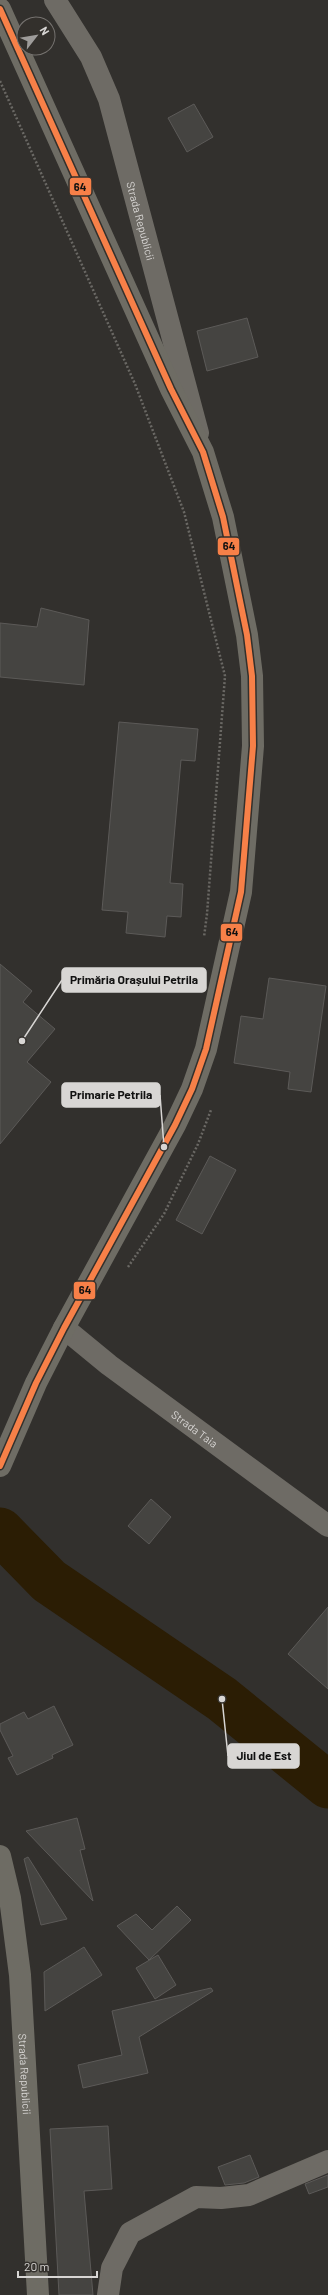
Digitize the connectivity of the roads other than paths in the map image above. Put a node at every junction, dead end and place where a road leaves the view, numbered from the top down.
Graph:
1 (54, 0) edge
2 (0, 9) edge
3 (203, 452) junction
4 (64, 1328) junction
5 (0, 1466) edge
6 (328, 1526) edge
7 (0, 1856) edge
8 (328, 2161) edge
9 (38, 2295) edge
10 (108, 2295) edge

1 - 3 street, Strada Republicii
2 - 3 main road, Strada Republicii
3 - 4 main road, Strada Republicii
4 - 5 main road, Strada Republicii
4 - 6 street, Strada Taia
7 - 9 main road, Strada Republicii
8 - 10 street

